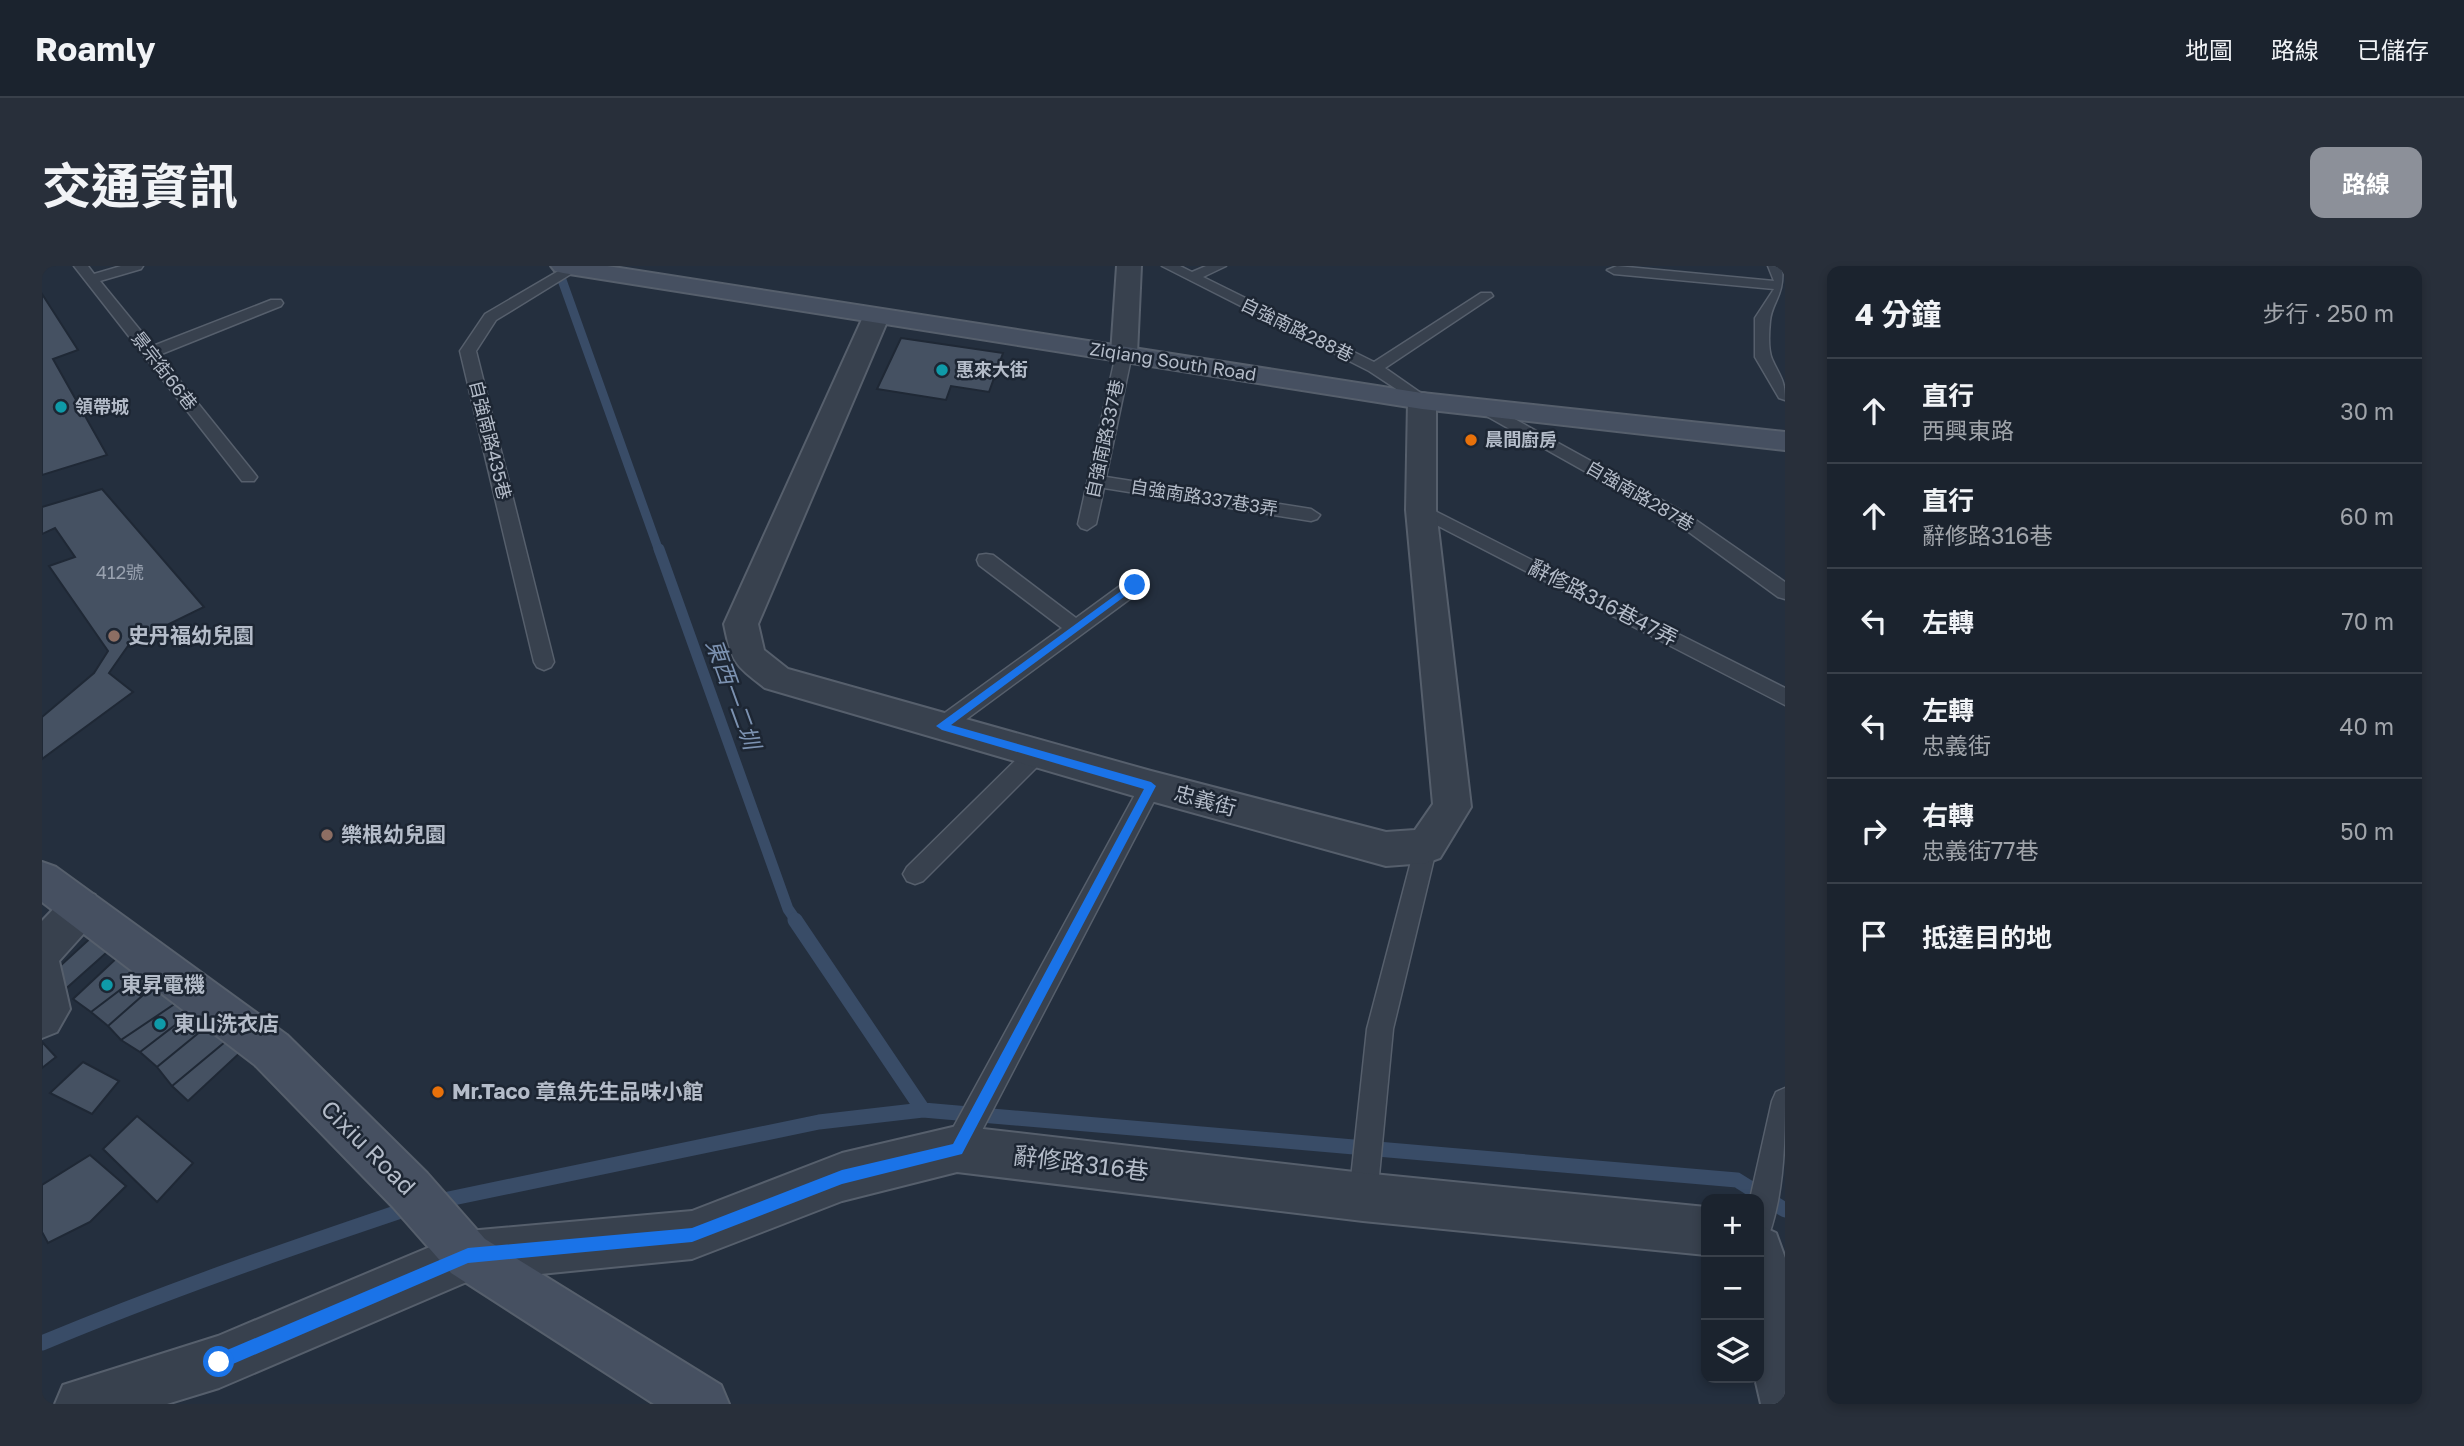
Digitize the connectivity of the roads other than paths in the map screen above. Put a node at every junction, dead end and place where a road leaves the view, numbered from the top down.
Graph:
1 (80, 266) edge
2 (136, 266) edge
3 (1129, 266) edge
4 (1169, 266) edge
5 (1219, 266) edge
6 (1775, 266) edge
7 (568, 267) edge
8 (1614, 270) dead end
9 (1191, 277) junction
10 (91, 279) junction
11 (1784, 286) edge
12 (1486, 296) dead end
13 (276, 303) dead end
14 (876, 317) junction
15 (150, 353) junction
16 (1124, 354) junction
17 (1375, 368) junction
18 (1785, 395) edge
19 (1422, 401) junction
20 (1489, 410) junction
21 (1785, 441) edge
22 (248, 477) dead end
23 (1096, 481) junction
24 (1421, 510) junction
25 (1311, 514) dead end
26 (1087, 524) dead end
27 (986, 560) dead end
28 (1135, 585) dead end
29 (1785, 592) edge
30 (1075, 628) junction
31 (544, 662) dead end
32 (1785, 697) edge
33 (942, 726) junction
34 (1037, 753) junction
35 (1151, 786) junction
36 (1426, 846) junction
37 (915, 874) dead end
38 (42, 879) edge
39 (82, 908) junction
40 (42, 950) edge
41 (42, 969) edge
42 (42, 1017) edge
43 (1785, 1101) edge
44 (957, 1149) junction
45 (1363, 1197) junction
46 (1764, 1201) edge
47 (438, 1222) junction
48 (1701, 1231) edge
49 (1760, 1257) edge
50 (1785, 1398) edge
51 (82, 1404) edge
52 (702, 1404) edge

1 - 10 lane, 景宗街66巷
2 - 10 lane
3 - 16 street
4 - 9 lane, 自強南路288巷
5 - 9 lane
6 - 11 lane
7 - 14 street, Ziqiang South Road
7 - 31 lane, 自強南路435巷
8 - 11 lane
9 - 17 lane, 自強南路288巷
10 - 15 lane, 景宗街66巷
11 - 18 lane
12 - 17 lane
13 - 15 lane
14 - 16 street, Ziqiang South Road
14 - 33 street, 忠義街
15 - 22 lane, 景宗街66巷
16 - 19 street, Ziqiang South Road
16 - 23 lane, 自強南路337巷
17 - 19 lane, 自強南路288巷
19 - 20 street, Ziqiang South Road
19 - 24 street
20 - 21 street, Ziqiang South Road
20 - 29 lane, 自強南路287巷
23 - 25 lane, 自強南路337巷3弄
23 - 26 lane, 自強南路337巷
24 - 32 lane, 辭修路316巷47弄
24 - 36 street
27 - 30 lane
28 - 30 lane
30 - 33 lane
33 - 34 street, 忠義街
34 - 35 street, 忠義街
34 - 37 lane
35 - 36 street, 忠義街
35 - 44 lane
36 - 45 lane
38 - 39 street, Cixiu Road
39 - 40 street
39 - 47 street, Cixiu Road
41 - 42 street
43 - 46 lane
44 - 45 street, 辭修路316巷
44 - 47 street, 辭修路316巷
45 - 48 street, 辭修路316巷
47 - 51 street, 辭修路316巷
47 - 52 street, Cixiu Road
49 - 50 street

